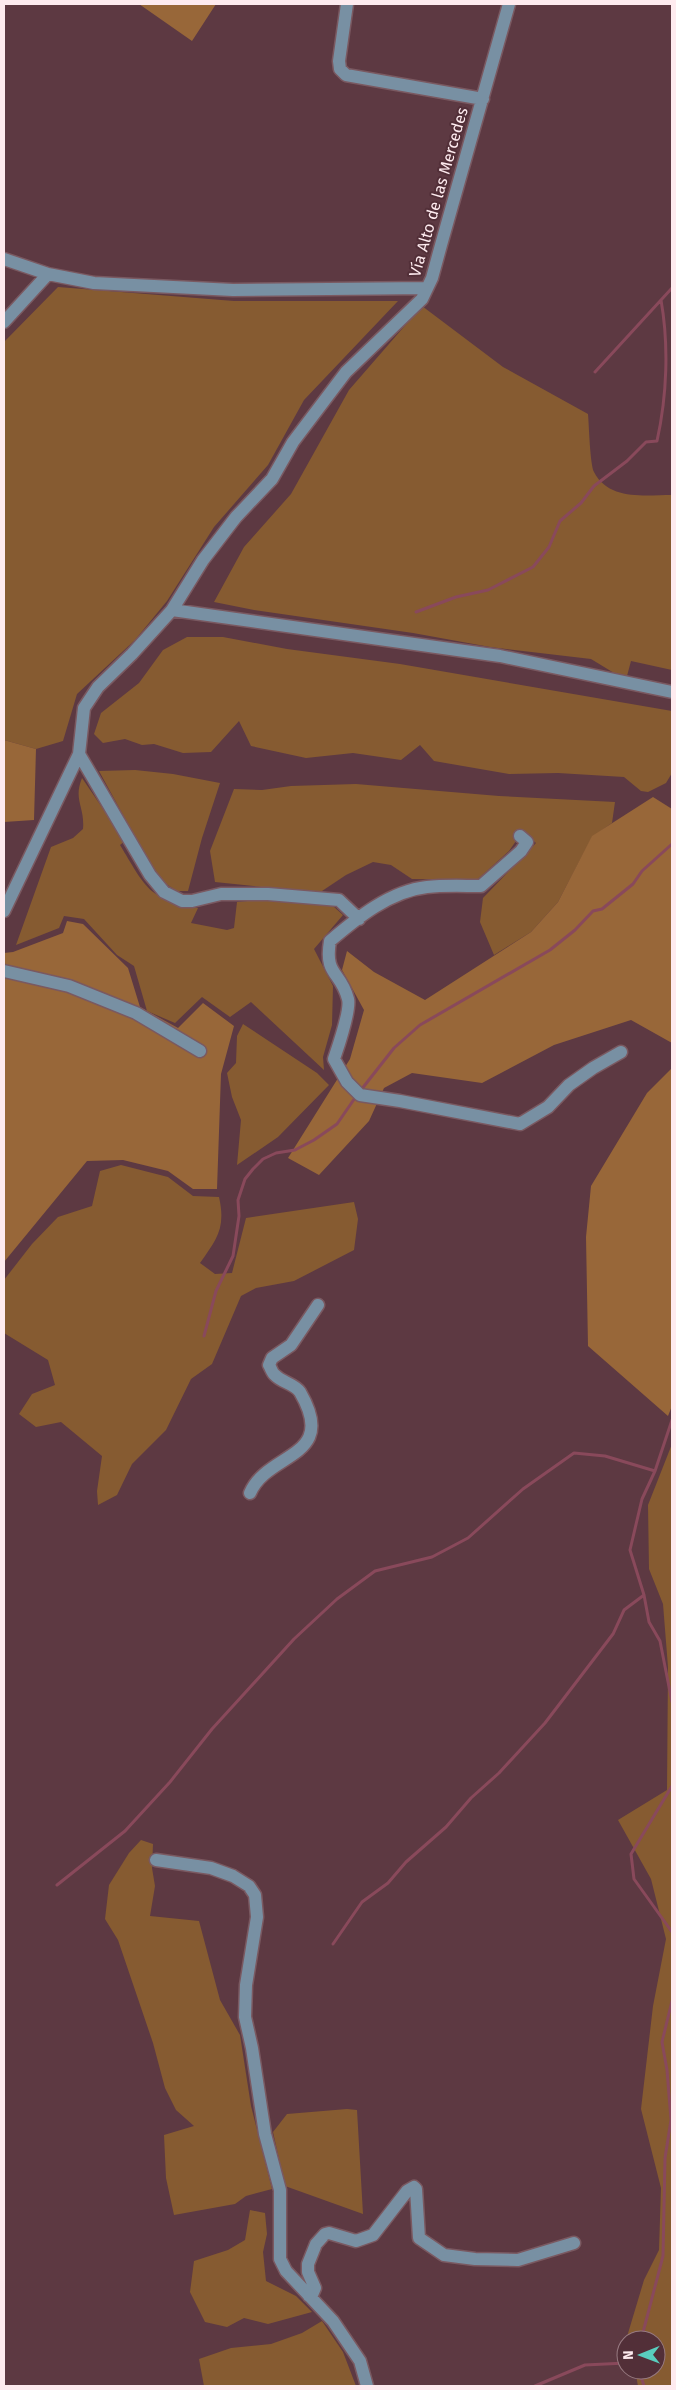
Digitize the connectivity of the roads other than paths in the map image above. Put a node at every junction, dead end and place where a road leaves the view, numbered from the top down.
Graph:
1 (347, 4) edge
2 (509, 4) edge
3 (483, 99) junction
4 (4, 259) edge
5 (48, 274) junction
6 (427, 288) junction
7 (4, 322) edge
8 (172, 610) junction
9 (672, 692) edge
10 (79, 754) junction
11 (520, 836) dead end
12 (4, 910) edge
13 (359, 919) junction
14 (4, 971) edge
15 (200, 1051) dead end
16 (621, 1052) dead end
17 (318, 1305) dead end
18 (250, 1493) dead end
19 (156, 1860) dead end
20 (574, 2243) dead end
21 (309, 2296) junction
22 (367, 2386) edge

1 - 3 street
2 - 3 street, Vía Alto de las Mercedes
3 - 6 street, Vía Alto de las Mercedes
4 - 5 street
5 - 6 street
5 - 7 street
6 - 8 street, Vía Alto de las Mercedes
8 - 9 street
8 - 10 street, Vía Alto de las Mercedes
10 - 12 street, Vía Alto de las Mercedes
10 - 13 street
11 - 13 street
13 - 16 street
14 - 15 street
17 - 18 street
19 - 21 street
20 - 21 street
21 - 22 street

